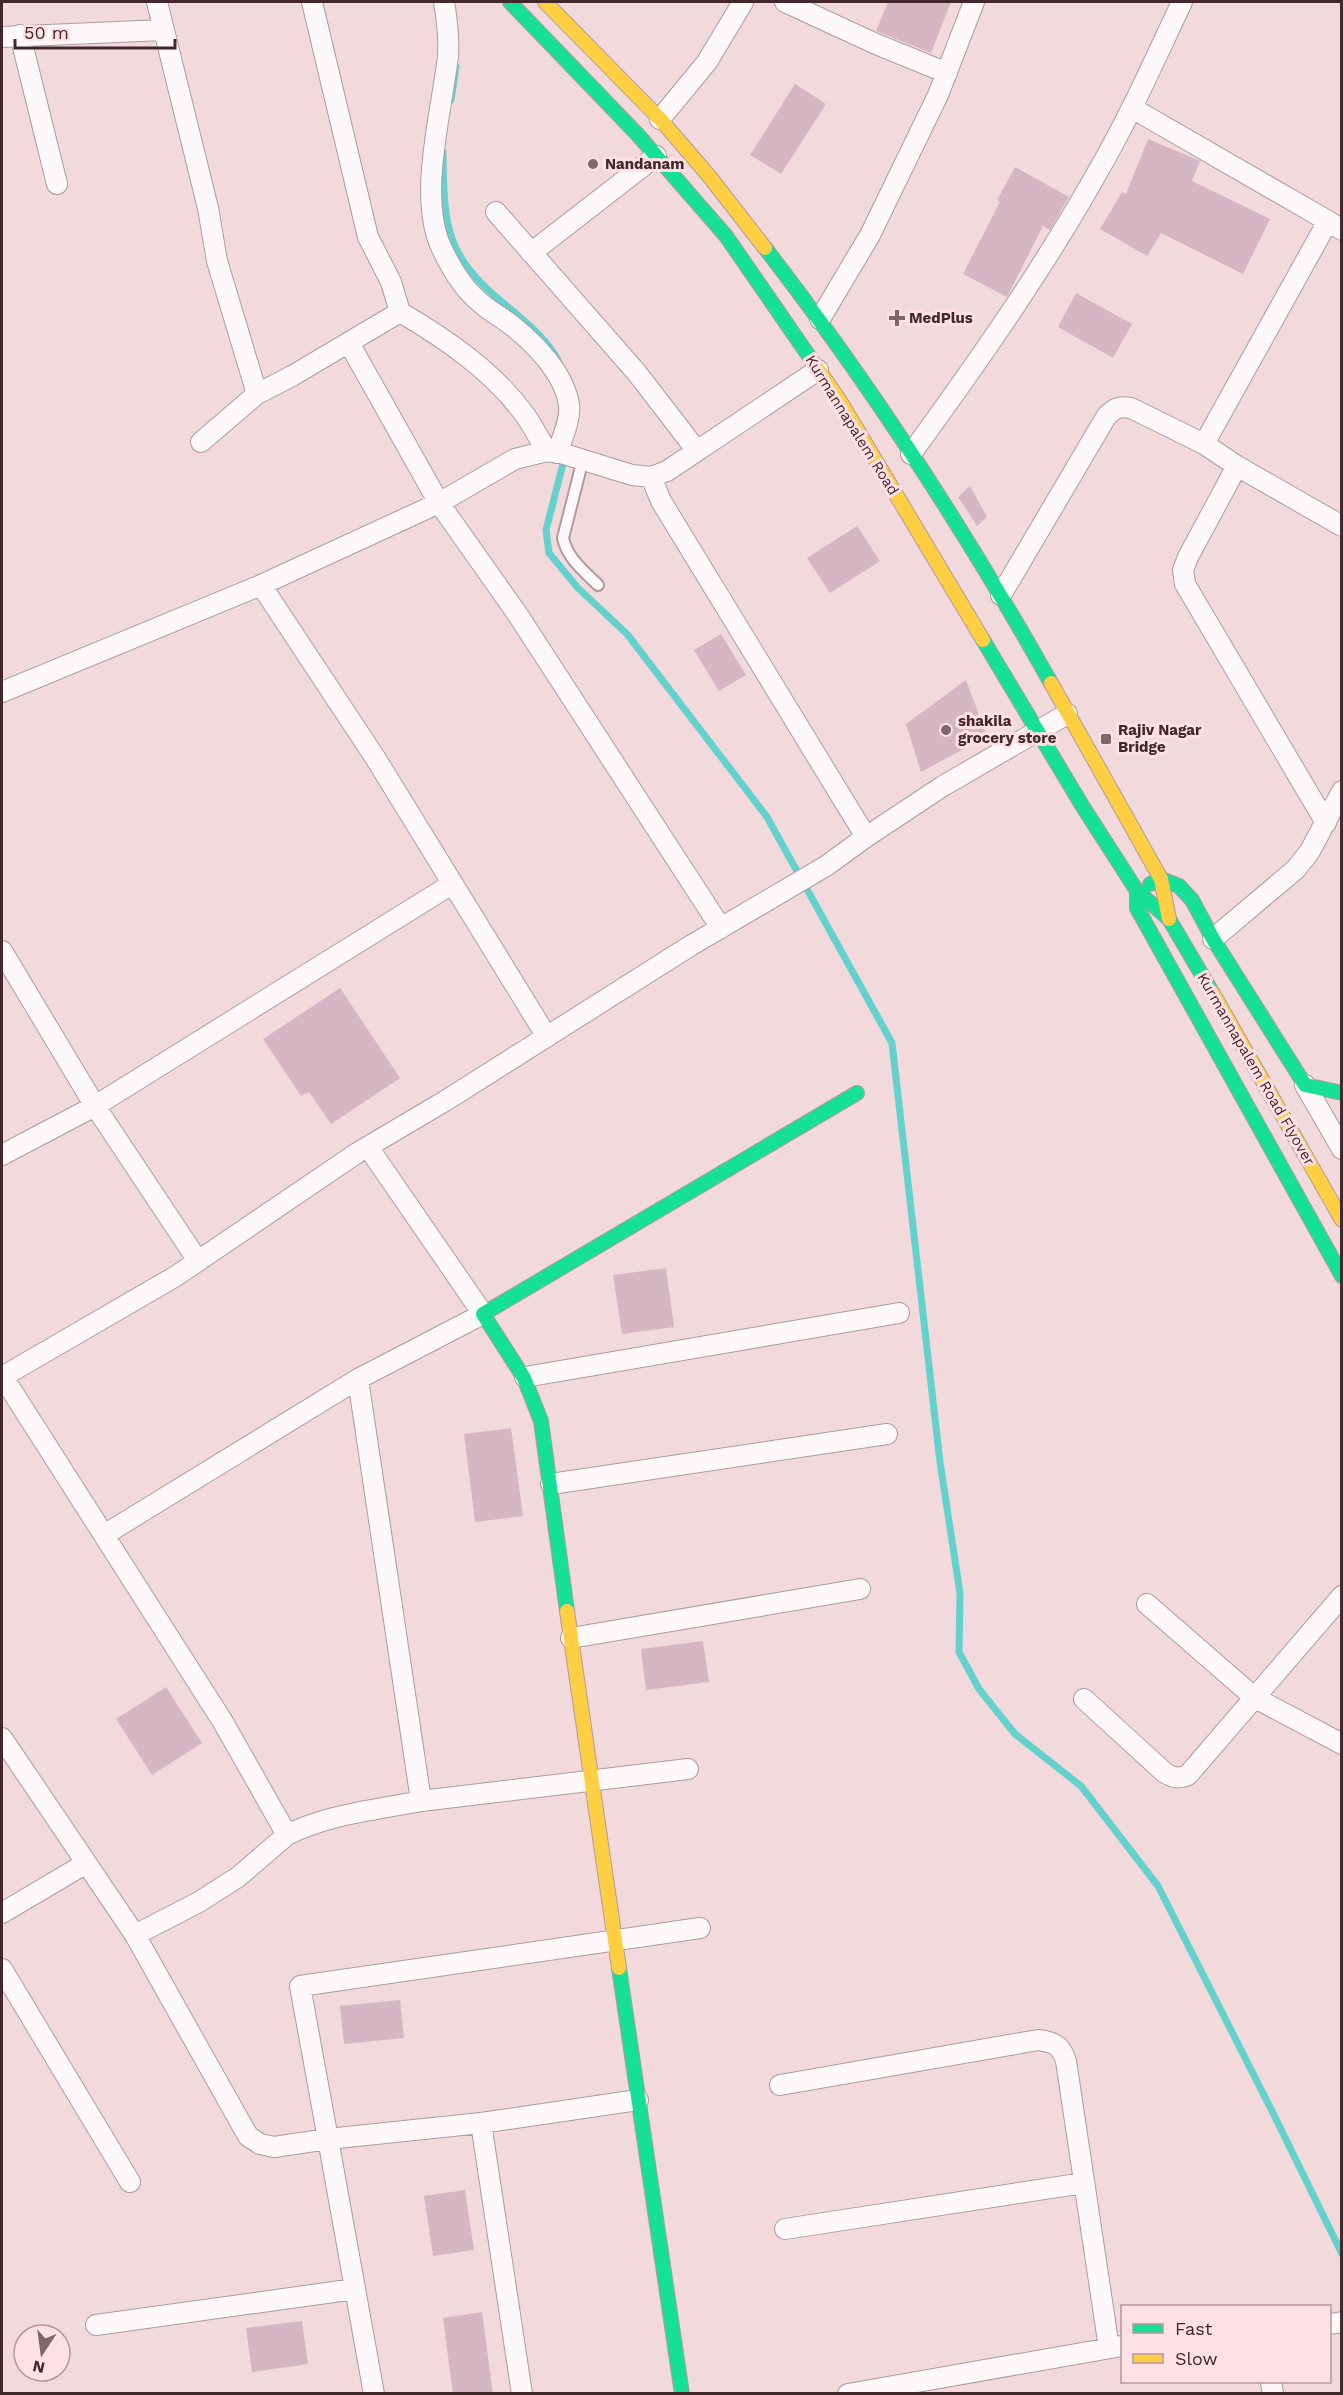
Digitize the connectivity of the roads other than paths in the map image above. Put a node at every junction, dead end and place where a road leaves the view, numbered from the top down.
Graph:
1 (157, 2) edge
2 (312, 2) edge
3 (444, 2) edge
4 (510, 2) edge
5 (545, 2) edge
6 (743, 2) edge
7 (785, 2) edge
8 (974, 2) edge
9 (1182, 2) edge
10 (163, 30) junction
11 (11, 36) edge
12 (947, 73) junction
13 (1132, 108) junction
14 (660, 119) junction
15 (656, 156) junction
16 (57, 184) dead end
17 (496, 212) dead end
18 (1335, 225) edge
19 (531, 253) junction
20 (400, 312) junction
21 (820, 319) junction
22 (349, 343) junction
23 (818, 370) junction
24 (257, 394) junction
25 (201, 442) dead end
26 (1204, 444) junction
27 (697, 451) junction
28 (564, 454) junction
29 (911, 454) junction
30 (1237, 466) junction
31 (651, 477) junction
32 (439, 503) junction
33 (1341, 526) edge
34 (261, 585) junction
35 (598, 585) dead end
36 (1001, 595) junction
37 (2, 692) edge
38 (1067, 714) junction
39 (1037, 730) junction
40 (1341, 791) edge
41 (1326, 823) junction
42 (866, 837) junction
43 (1161, 879) junction
44 (452, 884) junction
45 (1137, 891) junction
46 (1169, 919) junction
47 (721, 928) junction
48 (1213, 939) junction
49 (2, 951) edge
50 (547, 1037) junction
51 (1305, 1085) junction
52 (857, 1093) dead end
53 (1341, 1093) edge
54 (95, 1106) junction
55 (368, 1147) junction
56 (1341, 1149) edge
57 (2, 1155) edge
58 (1341, 1220) edge
59 (198, 1261) junction
60 (1341, 1276) edge
61 (899, 1313) dead end
62 (483, 1314) junction
63 (2, 1377) edge
64 (525, 1377) junction
65 (358, 1379) junction
66 (887, 1434) dead end
67 (551, 1484) junction
68 (104, 1535) junction
69 (860, 1589) dead end
70 (1341, 1596) edge
71 (1147, 1604) dead end
72 (571, 1638) junction
73 (1255, 1698) junction
74 (1084, 1699) dead end
75 (2, 1738) edge
76 (1341, 1744) edge
77 (688, 1770) dead end
78 (591, 1782) junction
79 (421, 1801) junction
80 (287, 1835) junction
81 (84, 1864) junction
82 (2, 1913) edge
83 (700, 1928) dead end
84 (135, 1935) junction
85 (615, 1941) junction
86 (2, 1969) edge
87 (780, 2085) dead end
88 (638, 2100) junction
89 (481, 2123) junction
90 (328, 2139) junction
91 (130, 2182) dead end
92 (1084, 2182) junction
93 (785, 2229) dead end
94 (355, 2289) junction
95 (96, 2325) dead end
96 (1116, 2347) edge
97 (374, 2394) edge
98 (522, 2394) edge
99 (682, 2394) edge
100 (848, 2394) edge

1 - 10 street
2 - 20 street
3 - 28 street
4 - 15 main road, Kurmannapalem Road
5 - 14 main road, Kurmannapalem Road
6 - 14 street
7 - 12 street
8 - 12 street
9 - 13 street
10 - 11 street
10 - 24 street
11 - 16 street
12 - 21 street
13 - 18 street
13 - 29 street
14 - 21 main road, Kurmannapalem Road
15 - 19 street
15 - 23 main road, Kurmannapalem Road
17 - 19 street
18 - 26 street
19 - 27 street
20 - 22 street
20 - 28 street
21 - 29 main road, Kurmannapalem Road
22 - 24 street
22 - 32 street
23 - 27 street
23 - 39 main road, Kurmannapalem Road
24 - 25 street
26 - 30 street
26 - 36 street
27 - 31 street
28 - 31 street
28 - 32 street
28 - 35 lane
29 - 36 main road, Kurmannapalem Road
30 - 33 street
30 - 41 street
31 - 42 street
32 - 34 street
32 - 47 street
34 - 37 street
34 - 44 street
36 - 38 main road, Kurmannapalem Road
38 - 39 street
38 - 43 main road, Kurmannapalem Road
39 - 42 street
39 - 45 main road, Kurmannapalem Road
40 - 41 street
41 - 48 street
42 - 47 street
43 - 45 main road
43 - 46 main road, Kurmannapalem Road Flyover
43 - 48 main road
44 - 50 street
44 - 54 street
45 - 46 main road, Kurmannapalem Road Flyover
45 - 60 main road
46 - 58 main road, Kurmannapalem Road Flyover
47 - 50 street
48 - 51 main road
49 - 54 street
50 - 55 street
51 - 53 main road
51 - 56 street
52 - 62 main road
54 - 57 street
54 - 59 street
55 - 59 street
55 - 62 street
59 - 63 street
61 - 64 street
62 - 64 main road
62 - 65 street
63 - 68 street
64 - 67 main road
65 - 68 street
65 - 79 street
66 - 67 street
67 - 72 main road
68 - 80 street
69 - 72 street
70 - 73 street
71 - 73 street
72 - 78 main road
73 - 74 street
73 - 76 street
75 - 81 street
77 - 78 street
78 - 79 street
78 - 85 main road
79 - 80 street
80 - 84 street
81 - 82 street
81 - 84 street
83 - 85 street
84 - 90 street
85 - 88 main road
85 - 90 street
86 - 91 street
87 - 92 street
88 - 89 street
88 - 99 main road
89 - 90 street
89 - 98 street
90 - 94 street
92 - 93 street
92 - 96 street
94 - 95 street
94 - 97 street
96 - 100 street

